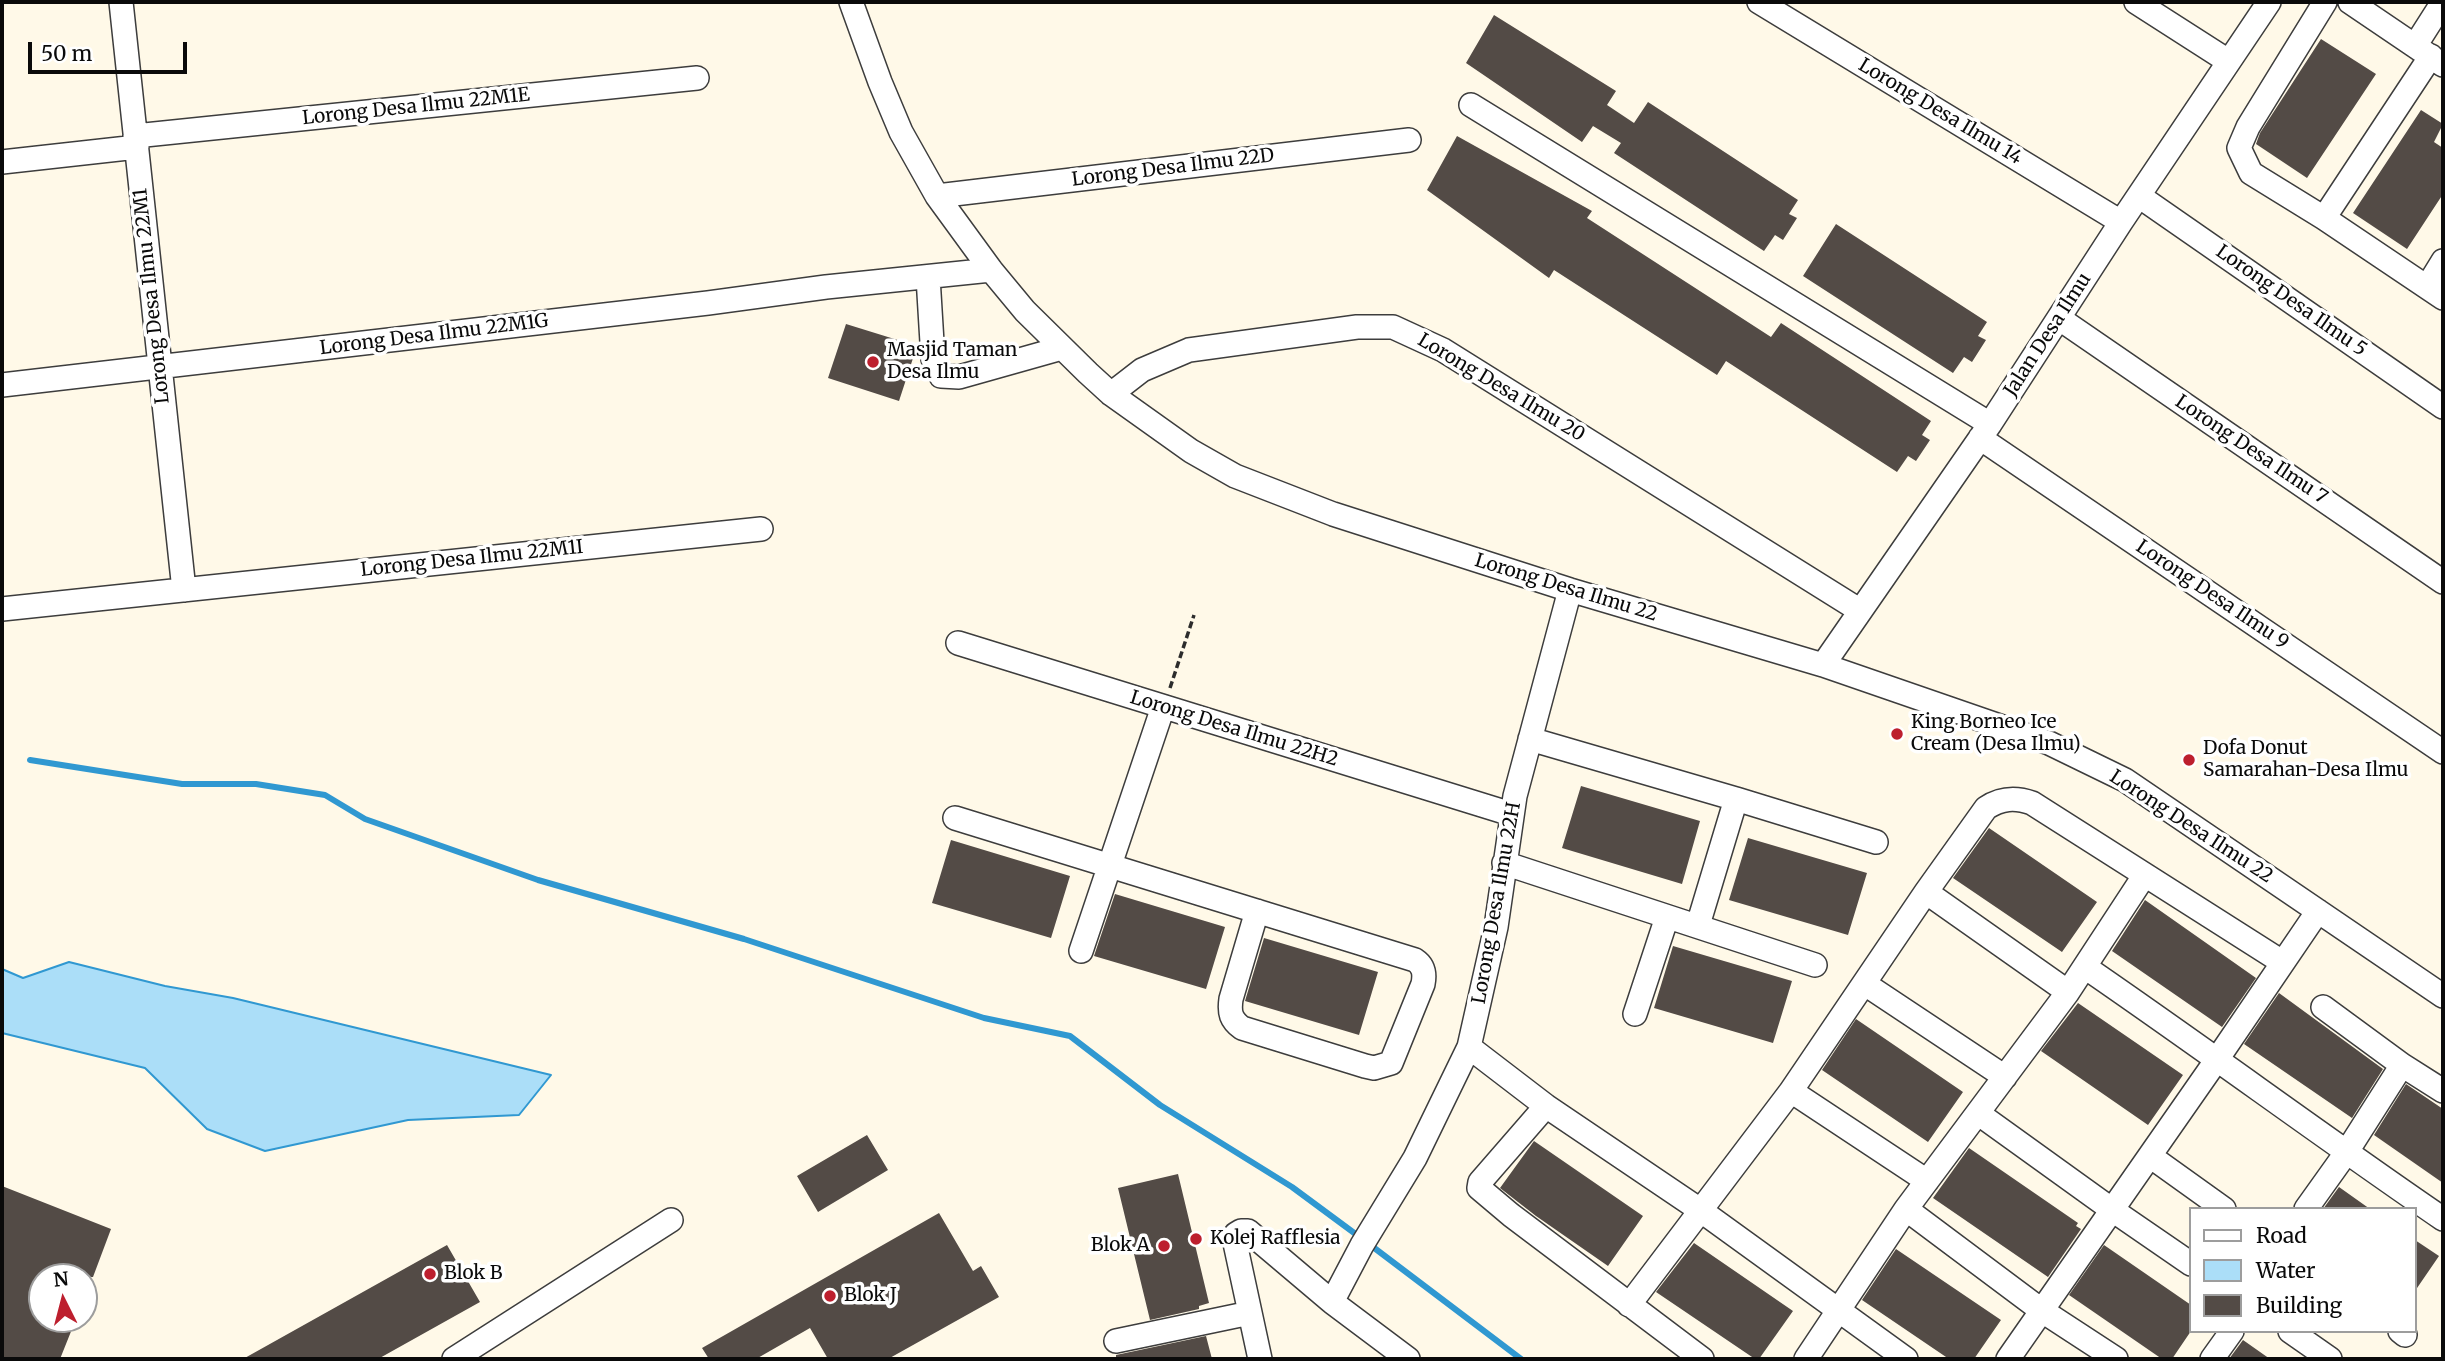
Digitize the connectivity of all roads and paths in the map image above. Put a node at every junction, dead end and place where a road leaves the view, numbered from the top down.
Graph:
1 (121, 2) edge
2 (851, 2) edge
3 (1759, 2) edge
4 (2136, 2) edge
5 (2269, 2) edge
6 (2325, 2) edge
7 (2350, 2) edge
8 (2443, 2) edge
9 (2430, 56) edge
10 (2228, 61) junction
11 (697, 78) dead end
12 (1471, 105) dead end
13 (1409, 140) dead end
14 (136, 141) junction
15 (2, 162) edge
16 (2139, 195) junction
17 (937, 196) junction
18 (2324, 218) junction
19 (2120, 222) junction
20 (2443, 261) edge
21 (992, 270) junction
22 (928, 276) junction
23 (2435, 293) edge
24 (2060, 318) junction
25 (1062, 348) junction
26 (160, 367) junction
27 (2, 385) edge
28 (1111, 394) junction
29 (2443, 407) edge
30 (1985, 431) junction
31 (761, 529) dead end
32 (2443, 582) edge
33 (184, 590) junction
34 (1570, 590) junction
35 (2, 609) edge
36 (1859, 610) junction
37 (1194, 615) dead end
38 (958, 643) dead end
39 (1823, 665) junction
40 (1163, 707) junction
41 (1530, 739) junction
42 (2443, 752) edge
43 (1735, 799) junction
44 (1511, 814) junction
45 (956, 818) dead end
46 (1876, 842) dead end
47 (1504, 863) junction
48 (1108, 864) junction
49 (2144, 876) junction
50 (1926, 892) junction
51 (1257, 911) junction
52 (2318, 911) junction
53 (1667, 916) junction
54 (1698, 925) junction
55 (1081, 951) dead end
56 (2282, 962) junction
57 (1815, 965) dead end
58 (2085, 967) junction
59 (1865, 984) junction
60 (2068, 992) junction
61 (2443, 996) edge
62 (2323, 1007) dead end
63 (1635, 1014) dead end
64 (1469, 1047) junction
65 (2218, 1058) junction
66 (2402, 1065) junction
67 (2005, 1077) junction
68 (1791, 1091) junction
69 (2443, 1091) edge
70 (1546, 1106) junction
71 (1979, 1114) junction
72 (2346, 1153) junction
73 (2150, 1156) junction
74 (1927, 1181) junction
75 (2221, 1207) edge
76 (2307, 1207) edge
77 (1906, 1209) junction
78 (2111, 1209) junction
79 (1700, 1210) junction
80 (2443, 1219) edge
81 (671, 1220) dead end
82 (2190, 1263) edge
83 (1332, 1301) junction
84 (1629, 1305) junction
85 (2041, 1310) junction
86 (1839, 1311) junction
87 (1250, 1313) junction
88 (2231, 1333) edge
89 (2293, 1333) edge
90 (1116, 1341) dead end
91 (454, 1359) edge
92 (1260, 1359) edge
93 (1408, 1359) edge
94 (1702, 1359) edge
95 (1806, 1359) edge
96 (1906, 1359) edge
97 (2008, 1359) edge
98 (2116, 1359) edge
99 (2212, 1359) edge
100 (2330, 1359) edge

1 - 14 street, Lorong Desa Ilmu 22M1
2 - 17 street, Lorong Desa Ilmu 22
3 - 19 street, Lorong Desa Ilmu 14
4 - 10 street
5 - 10 street, Jalan Desa Ilmu
6 - 18 street
7 - 9 street
8 - 9 street
9 - 18 street
10 - 16 street, Jalan Desa Ilmu
11 - 14 street, Lorong Desa Ilmu 22M1E
12 - 30 street, Lorong Desa Ilmu 9
13 - 17 street, Lorong Desa Ilmu 22D
14 - 15 street, Lorong Desa Ilmu 22M1E
14 - 26 street, Lorong Desa Ilmu 22M1
16 - 19 street, Jalan Desa Ilmu
16 - 29 street, Lorong Desa Ilmu 5
17 - 21 street, Lorong Desa Ilmu 22
18 - 23 street
19 - 24 street, Jalan Desa Ilmu
20 - 23 street
21 - 22 street, Lorong Desa Ilmu 22M1G
21 - 25 street, Lorong Desa Ilmu 22
22 - 25 street
22 - 26 street, Lorong Desa Ilmu 22M1G
24 - 30 street, Jalan Desa Ilmu
24 - 32 street, Lorong Desa Ilmu 7
25 - 28 street, Lorong Desa Ilmu 22
26 - 27 street, Lorong Desa Ilmu 22M1G
26 - 33 street, Lorong Desa Ilmu 22M1
28 - 34 street, Lorong Desa Ilmu 22
28 - 36 street, Lorong Desa Ilmu 20
30 - 36 street, Jalan Desa Ilmu
30 - 42 street, Lorong Desa Ilmu 9
31 - 33 street, Lorong Desa Ilmu 22M1I
33 - 35 street, Lorong Desa Ilmu 22M1I
34 - 39 street, Lorong Desa Ilmu 22
34 - 41 street, Lorong Desa Ilmu 22H
36 - 39 street, Jalan Desa Ilmu
37 - 40 path
38 - 40 street, Lorong Desa Ilmu 22H2
39 - 52 street, Lorong Desa Ilmu 22
40 - 44 street, Lorong Desa Ilmu 22H2
40 - 48 street
41 - 43 street
41 - 44 street, Lorong Desa Ilmu 22H
43 - 46 street
43 - 54 street
44 - 47 street, Lorong Desa Ilmu 22H
45 - 48 street
47 - 53 street
47 - 64 street, Lorong Desa Ilmu 22H
48 - 51 street
48 - 55 street
49 - 50 street
49 - 56 street
49 - 58 street
50 - 59 street
50 - 60 street
51 - 51 street
52 - 56 street
52 - 61 street, Lorong Desa Ilmu 22
53 - 54 street
53 - 63 street
54 - 57 street
56 - 65 street
58 - 60 street
58 - 65 street
59 - 67 street
59 - 68 street
60 - 67 street
62 - 66 street
64 - 70 street
64 - 83 street, Lorong Desa Ilmu 22H
65 - 72 street
65 - 73 street
66 - 69 street
66 - 72 street
67 - 71 street
68 - 74 street
68 - 79 street
70 - 79 street
70 - 84 street
71 - 74 street
71 - 78 street
72 - 76 street
72 - 80 street
73 - 75 street
73 - 78 street
74 - 77 street
77 - 85 street
77 - 86 street
78 - 82 street
78 - 85 street
79 - 84 street
79 - 86 street
81 - 91 street
83 - 87 street
83 - 93 street
84 - 94 street
85 - 97 street
85 - 98 street
86 - 95 street
86 - 96 street
87 - 90 street
87 - 92 street
88 - 99 street
89 - 100 street

